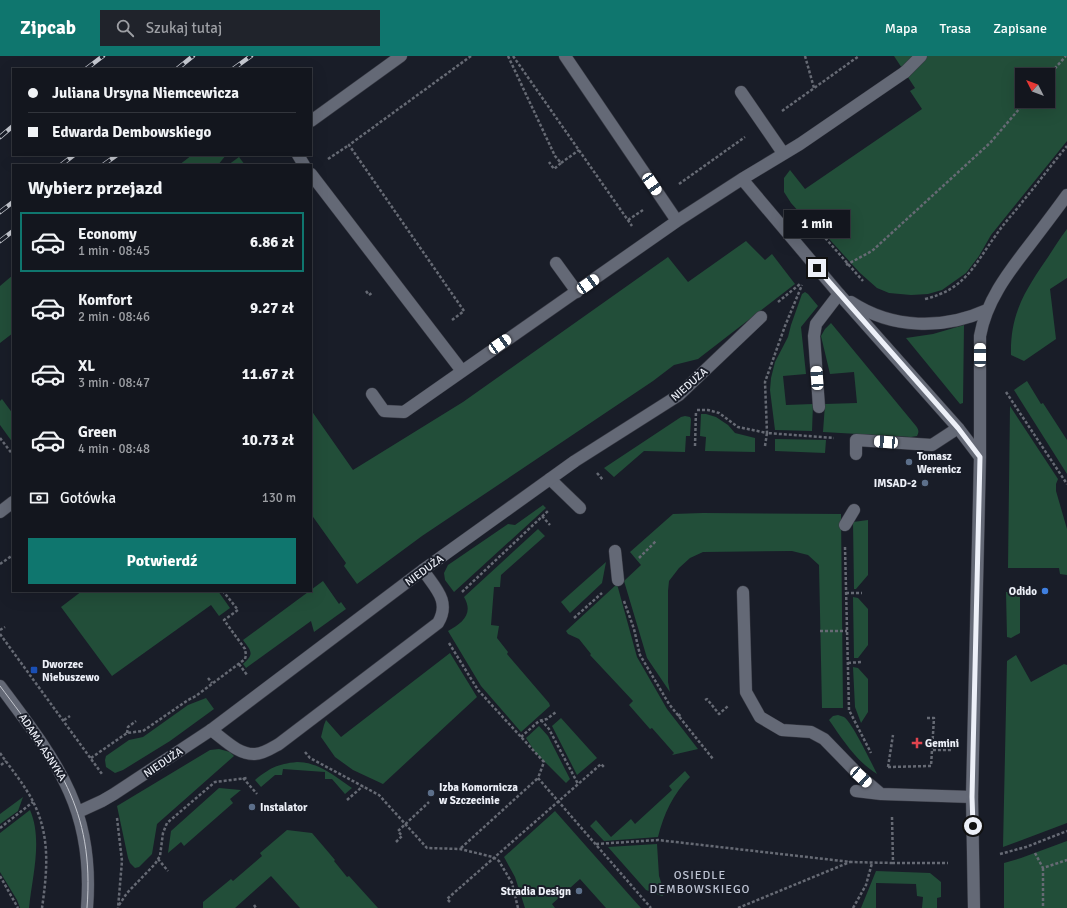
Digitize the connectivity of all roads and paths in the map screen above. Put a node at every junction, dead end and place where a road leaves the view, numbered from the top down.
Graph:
1 (401, 56) edge
2 (472, 56) edge
3 (508, 56) edge
4 (513, 56) edge
5 (565, 56) edge
6 (810, 56) edge
7 (921, 56) edge
8 (1066, 56) edge
9 (806, 57) edge
10 (1055, 68) edge
11 (814, 88) dead end
12 (742, 92) dead end
13 (1020, 108) edge
14 (312, 120) edge
15 (349, 145) junction
16 (1067, 146) edge
17 (579, 150) junction
18 (783, 153) junction
19 (324, 162) dead end
20 (549, 162) dead end
21 (561, 163) junction
22 (312, 175) edge
23 (742, 178) junction
24 (1067, 195) edge
25 (628, 220) dead end
26 (677, 221) junction
27 (812, 223) dead end
28 (556, 263) dead end
29 (848, 264) junction
30 (825, 278) junction
31 (804, 280) dead end
32 (866, 283) dead end
33 (577, 292) junction
34 (839, 294) junction
35 (921, 299) dead end
36 (987, 310) junction
37 (464, 311) dead end
38 (761, 317) dead end
39 (462, 371) junction
40 (1006, 392) dead end
41 (372, 394) dead end
42 (818, 407) dead end
43 (958, 428) junction
44 (767, 433) junction
45 (816, 436) dead end
46 (0, 438) edge
47 (695, 446) dead end
48 (765, 446) dead end
49 (12, 454) edge
50 (856, 454) dead end
51 (980, 457) junction
52 (597, 473) dead end
53 (550, 479) junction
54 (603, 480) dead end
55 (1067, 484) edge
56 (12, 503) edge
57 (580, 508) dead end
58 (854, 510) dead end
59 (0, 512) edge
60 (542, 516) dead end
61 (550, 525) dead end
62 (845, 525) joint
63 (615, 551) dead end
64 (12, 555) edge
65 (0, 564) edge
66 (423, 570) junction
67 (618, 580) joint
68 (225, 592) edge
69 (743, 592) dead end
70 (862, 592) dead end
71 (846, 593) junction
72 (574, 618) dead end
73 (438, 623) junction
74 (5, 627) dead end
75 (634, 629) dead end
76 (0, 630) edge
77 (820, 630) dead end
78 (847, 631) junction
79 (861, 662) dead end
80 (848, 663) junction
81 (208, 678) dead end
82 (212, 683) junction
83 (0, 686) edge
84 (705, 700) dead end
85 (730, 704) dead end
86 (556, 712) dead end
87 (682, 713) dead end
88 (70, 716) dead end
89 (678, 716) junction
90 (927, 718) dead end
91 (64, 720) dead end
92 (541, 720) junction
93 (136, 721) dead end
94 (211, 730) junction
95 (127, 733) junction
96 (290, 736) junction
97 (893, 736) dead end
98 (521, 737) junction
99 (932, 750) junction
100 (952, 750) dead end
101 (0, 753) edge
102 (304, 756) dead end
103 (309, 757) junction
104 (91, 758) dead end
105 (874, 758) dead end
106 (713, 759) dead end
107 (890, 760) dead end
108 (6, 761) junction
109 (1, 765) edge
110 (888, 767) dead end
111 (605, 768) dead end
112 (247, 777) dead end
113 (243, 778) junction
114 (538, 778) junction
115 (578, 784) junction
116 (363, 786) junction
117 (856, 791) dead end
118 (257, 794) dead end
119 (886, 794) junction
120 (972, 797) junction
121 (347, 800) dead end
122 (557, 801) junction
123 (33, 802) junction
124 (429, 802) dead end
125 (78, 812) junction
126 (405, 825) junction
127 (0, 828) edge
128 (1067, 831) edge
129 (396, 842) dead end
130 (596, 844) junction
131 (460, 849) junction
132 (1035, 853) dead end
133 (1000, 854) dead end
134 (493, 857) junction
135 (158, 859) junction
136 (1067, 860) edge
137 (851, 862) junction
138 (872, 863) junction
139 (893, 863) junction
140 (948, 863) dead end
141 (1043, 868) junction
142 (168, 870) dead end
143 (0, 876) edge
144 (450, 902) dead end
145 (119, 905) dead end
146 (18, 908) edge
147 (42, 908) edge
148 (87, 908) edge
149 (518, 908) edge
150 (652, 908) edge
151 (738, 908) edge
152 (853, 908) edge
153 (974, 908) edge
154 (1043, 908) edge

1 - 14 street
2 - 15 path
3 - 21 path
4 - 17 path
5 - 26 street
6 - 9 path
7 - 18 street
8 - 10 path
9 - 11 path
12 - 18 street
13 - 29 path
15 - 19 path
15 - 37 path
16 - 35 path
17 - 21 path
17 - 25 path
18 - 23 street
20 - 21 path
22 - 39 street
23 - 26 street
23 - 30 street
24 - 36 street
26 - 33 street
27 - 29 path
28 - 33 street
29 - 30 path
29 - 32 path
30 - 34 street
31 - 44 path
33 - 39 street
34 - 36 street
34 - 42 street
34 - 43 street
36 - 51 street
38 - 53 street, NIEDUŻA
39 - 41 street
40 - 55 path
43 - 50 street
43 - 51 street
44 - 45 path
44 - 47 path
44 - 48 path
46 - 49 path
51 - 120 street
52 - 54 path
53 - 57 street
53 - 66 street, NIEDUŻA
56 - 59 street
58 - 62 street
60 - 61 path
62 - 71 path
63 - 67 street
64 - 65 path
66 - 73 street
66 - 94 street, NIEDUŻA
67 - 72 path
68 - 82 path
69 - 119 street
70 - 71 path
71 - 78 path
73 - 96 street
73 - 98 path
74 - 76 path
75 - 89 path
77 - 78 path
78 - 80 path
79 - 80 path
80 - 105 path
81 - 82 path
82 - 95 path
83 - 125 street, ADAMA ASNYKA
84 - 85 path
86 - 92 path
87 - 89 path
88 - 91 path
89 - 106 path
90 - 99 path
92 - 98 path
92 - 115 path
93 - 95 path
94 - 96 street
94 - 125 street, NIEDUŻA
95 - 104 path
96 - 103 path
97 - 107 path
98 - 114 path
99 - 100 path
99 - 110 path
101 - 108 path
102 - 103 path
103 - 116 path
108 - 109 path
108 - 123 path
111 - 115 path
112 - 113 path
113 - 118 path
113 - 135 path
114 - 122 path
114 - 131 path
115 - 122 path
116 - 121 path
116 - 126 path
117 - 119 street
119 - 120 street
119 - 139 path
120 - 153 street
122 - 130 path
122 - 134 path
123 - 127 path
123 - 147 path
124 - 126 path
125 - 148 street, ADAMA ASNYKA
126 - 129 path
126 - 131 path
128 - 133 path
130 - 137 path
130 - 150 path
131 - 134 path
132 - 141 path
134 - 144 path
134 - 149 path
135 - 142 path
135 - 145 path
136 - 141 path
137 - 138 path
137 - 151 path
138 - 139 path
138 - 152 path
139 - 140 path
141 - 154 path
143 - 146 path

